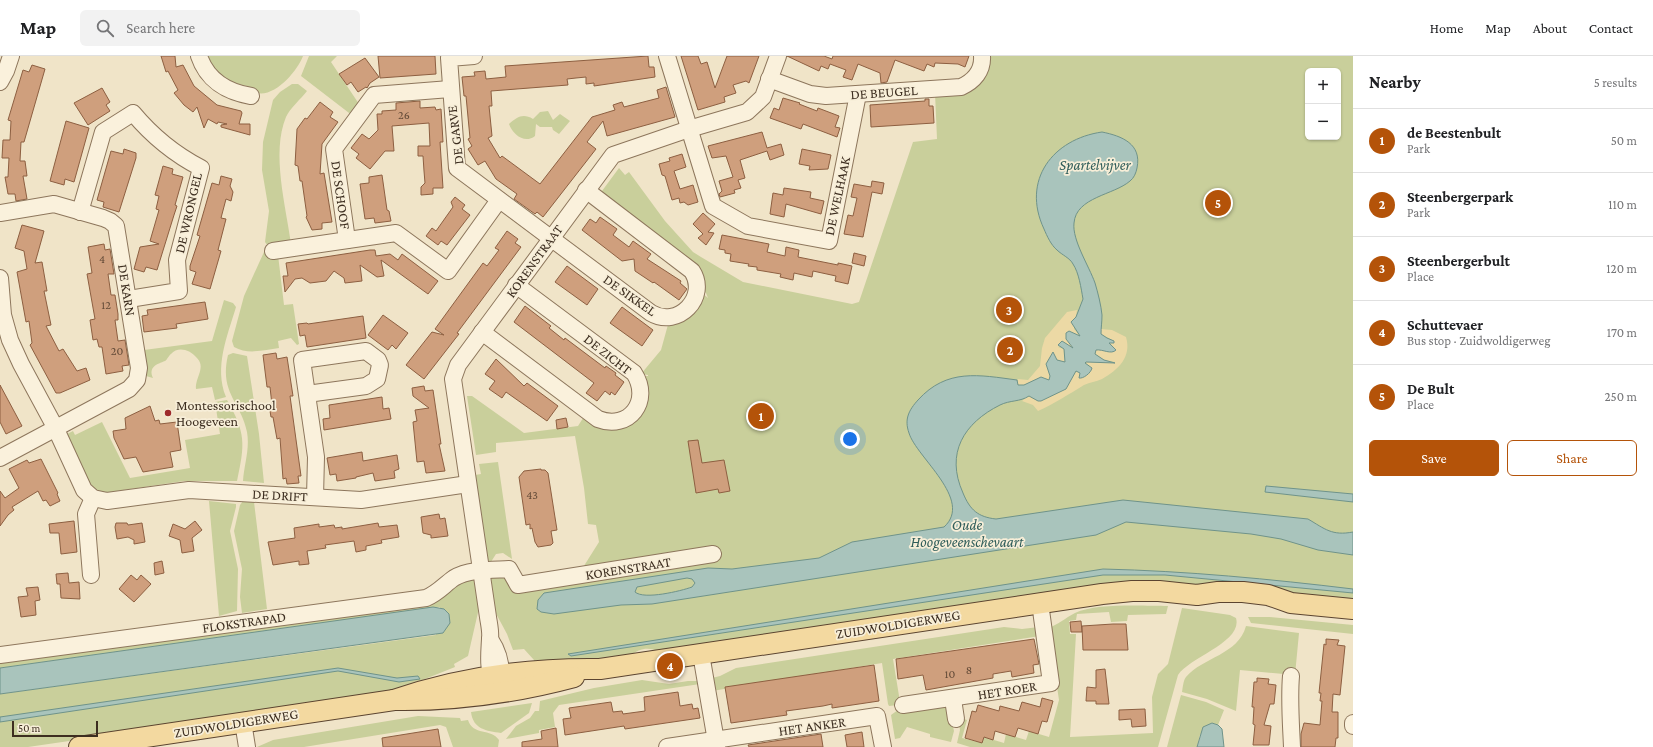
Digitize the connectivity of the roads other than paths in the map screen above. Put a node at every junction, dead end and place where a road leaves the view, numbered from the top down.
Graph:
1 (2, 56) edge
2 (11, 56) edge
3 (199, 56) edge
4 (474, 56) edge
5 (667, 56) edge
6 (778, 56) edge
7 (982, 56) edge
8 (0, 65) edge
9 (770, 79) junction
10 (0, 82) edge
11 (450, 88) junction
12 (858, 94) junction
13 (252, 96) dead end
14 (689, 129) junction
15 (586, 190) junction
16 (499, 200) junction
17 (80, 212) junction
18 (0, 213) edge
19 (550, 239) junction
20 (347, 240) junction
21 (273, 251) dead end
22 (0, 278) edge
23 (516, 285) junction
24 (129, 299) junction
25 (2, 316) edge
26 (482, 332) junction
27 (306, 394) junction
28 (55, 427) junction
29 (0, 458) edge
30 (468, 484) junction
31 (314, 497) junction
32 (93, 498) junction
33 (713, 554) dead end
34 (481, 571) junction
35 (91, 575) dead end
36 (1040, 603) junction
37 (1353, 610) edge
38 (701, 654) junction
39 (0, 655) edge
40 (1291, 676) dead end
41 (498, 681) junction
42 (953, 699) junction
43 (903, 705) dead end
44 (956, 719) dead end
45 (243, 722) junction
46 (716, 743) edge
47 (79, 747) edge
48 (247, 747) edge
49 (668, 747) edge
50 (883, 747) edge
51 (1292, 747) edge

1 - 8 street
2 - 10 street
3 - 13 street
4 - 11 street, DE GARVE
5 - 14 street
6 - 9 street, KORENSTRAAT
7 - 12 street, DE BEUGEL
9 - 12 street, DE BEUGEL
9 - 14 street, KORENSTRAAT
11 - 16 street, DE GARVE
11 - 20 street, DE SCHOOF
12 - 14 street, DE WELHAAK
14 - 15 street, KORENSTRAAT
15 - 19 street, KORENSTRAAT
15 - 19 street, DE SIKKEL
16 - 19 street, DE GARVE
16 - 20 street, DE SCHOOF
17 - 18 street, DE KARN
17 - 24 street, DE KARN
17 - 24 street, DE WRONGEL
19 - 23 street, KORENSTRAAT
20 - 21 street, DE SCHOOF
22 - 25 street
23 - 26 street, KORENSTRAAT
23 - 26 street, DE ZICHT
24 - 28 street, DE KARN
25 - 28 street
26 - 30 street, KORENSTRAAT
27 - 27 street
27 - 31 street
28 - 29 street, DE KARN
28 - 32 street
30 - 31 street, DE DRIFT
30 - 34 street, KORENSTRAAT
31 - 32 street, DE DRIFT
32 - 35 street
33 - 34 street, KORENSTRAAT
34 - 39 street, FLOKSTRAPAD
34 - 41 street, KORENSTRAAT
36 - 37 main road, ZUIDWOLDIGERWEG
36 - 38 main road, ZUIDWOLDIGERWEG
36 - 42 street, HET ROER
38 - 41 main road, ZUIDWOLDIGERWEG
38 - 46 street
40 - 51 street
41 - 45 main road, ZUIDWOLDIGERWEG
42 - 43 street, HET ROER
42 - 44 street
45 - 47 main road, ZUIDWOLDIGERWEG
45 - 48 street
46 - 49 street
46 - 50 street, HET ANKER

